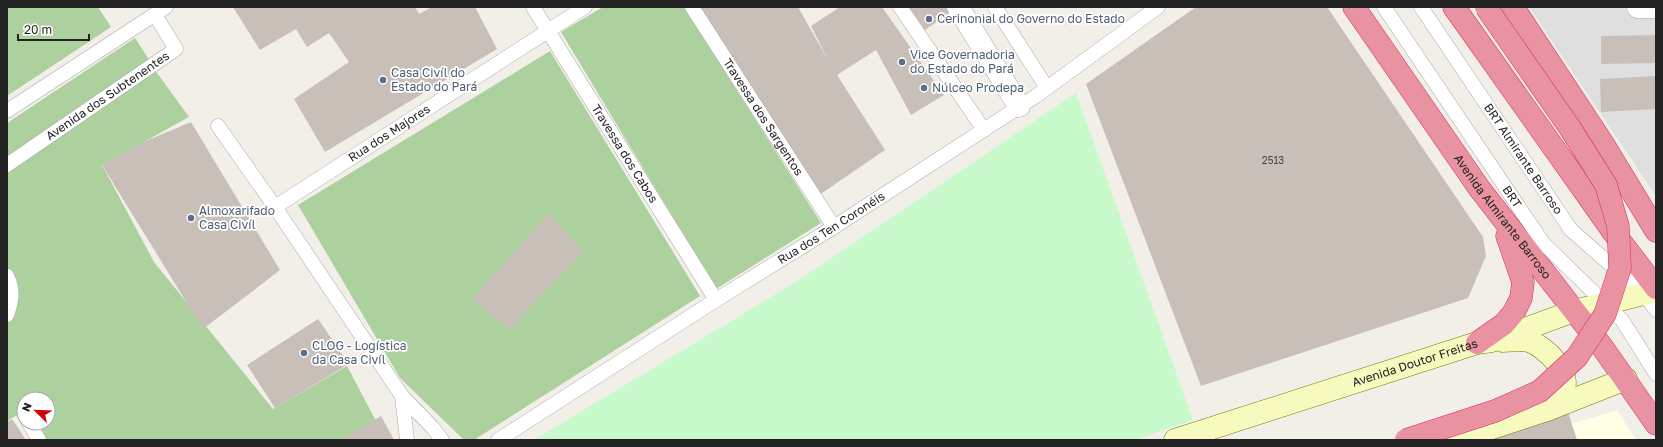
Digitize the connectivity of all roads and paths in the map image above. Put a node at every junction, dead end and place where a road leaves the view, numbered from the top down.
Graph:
1 (533, 7) edge
2 (585, 7) edge
3 (692, 7) edge
4 (900, 7) edge
5 (958, 7) edge
6 (995, 7) edge
7 (1158, 7) edge
8 (1354, 7) edge
9 (1384, 7) edge
10 (1421, 7) edge
11 (1454, 7) edge
12 (1486, 7) edge
13 (1513, 7) edge
14 (1638, 7) edge
15 (1656, 7) edge
16 (160, 11) edge
17 (549, 30) junction
18 (1047, 88) junction
19 (1019, 106) junction
20 (7, 111) edge
21 (218, 126) dead end
22 (984, 130) junction
23 (7, 165) edge
24 (1479, 188) junction
25 (275, 207) junction
26 (834, 227) junction
27 (1656, 231) edge
28 (7, 276) edge
29 (1653, 296) edge
30 (716, 300) junction
31 (1606, 303) junction
32 (1574, 311) junction
33 (7, 315) edge
34 (1485, 342) junction
35 (1656, 374) edge
36 (1626, 379) junction
37 (402, 396) junction
38 (1547, 410) junction
39 (1656, 424) edge
40 (33, 431) edge
41 (39, 440) edge
42 (407, 440) edge
43 (442, 440) edge
44 (498, 440) edge
45 (1175, 440) edge
46 (1406, 440) edge
47 (1455, 440) edge

1 - 17 lane, Travessa dos Cabos
2 - 17 lane, Rua dos Majores
3 - 26 lane, Travessa dos Sargentos
4 - 22 lane
5 - 19 street
6 - 18 lane
7 - 18 lane, Rua dos Ten Coronéis
8 - 24 highway, Avenida Almirante Barroso
9 - 31 lane, BRT
10 - 29 lane, BRT Almirante Barroso
11 - 29 highway
12 - 46 highway, bridge
13 - 27 highway
14 - 15 street
16 - 20 lane, Avenida dos Subtenentes
16 - 23 lane, Avenida dos Subtenentes
17 - 25 lane, Rua dos Majores
17 - 30 lane, Travessa dos Cabos
18 - 19 lane, Rua dos Ten Coronéis
19 - 22 lane, Rua dos Ten Coronéis
21 - 25 lane
22 - 26 lane, Rua dos Ten Coronéis
24 - 32 highway, Avenida Almirante Barroso
24 - 34 highway
25 - 37 lane
26 - 30 lane, Rua dos Ten Coronéis
28 - 33 lane
29 - 31 main road, Avenida Doutor Freitas
30 - 44 lane, Rua dos Ten Coronéis
31 - 32 main road, Avenida Doutor Freitas
31 - 35 lane, BRT
32 - 34 main road, Avenida Doutor Freitas
32 - 36 highway, Avenida Almirante Barroso
34 - 38 main road
34 - 45 main road, Avenida Doutor Freitas
36 - 38 main road
36 - 39 highway, Avenida Almirante Barroso
37 - 42 lane
37 - 43 lane
38 - 47 main road
40 - 41 lane

